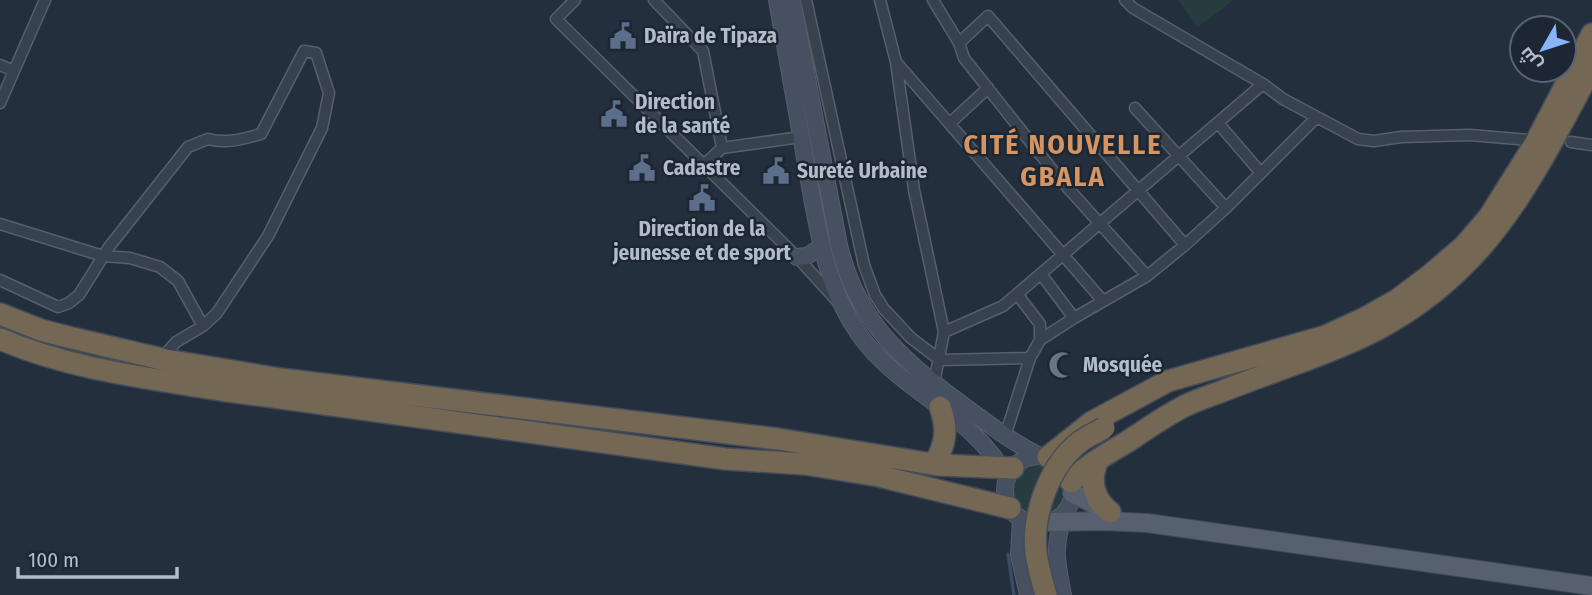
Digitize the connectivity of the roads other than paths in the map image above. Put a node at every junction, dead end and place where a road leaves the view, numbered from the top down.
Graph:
1 (46, 0) edge
2 (575, 0) edge
3 (654, 0) edge
4 (766, 0) edge
5 (792, 0) edge
6 (806, 0) edge
7 (880, 0) edge
8 (933, 0) edge
9 (1125, 0) edge
10 (778, 7) edge
11 (1592, 34) edge
12 (959, 44) junction
13 (896, 62) junction
14 (0, 65) edge
15 (1592, 67) edge
16 (14, 71) junction
17 (1263, 85) junction
18 (988, 88) junction
19 (0, 103) edge
20 (1135, 108) dead end
21 (1317, 117) junction
22 (950, 122) junction
23 (1218, 123) junction
24 (801, 137) junction
25 (1528, 140) dead end
26 (1571, 142) dead end
27 (1592, 145) edge
28 (722, 148) junction
29 (1178, 156) junction
30 (704, 165) junction
31 (1261, 173) junction
32 (1139, 189) junction
33 (1226, 208) junction
34 (1100, 223) junction
35 (0, 224) edge
36 (1185, 245) junction
37 (821, 247) junction
38 (103, 256) junction
39 (1062, 256) junction
40 (797, 257) junction
41 (1041, 274) junction
42 (1147, 276) junction
43 (0, 280) edge
44 (1017, 294) junction
45 (1103, 301) junction
46 (844, 310) junction
47 (0, 314) edge
48 (1074, 318) junction
49 (203, 326) junction
50 (944, 332) junction
51 (0, 339) edge
52 (1040, 340) junction
53 (1030, 358) junction
54 (161, 359) junction
55 (940, 360) junction
56 (1258, 366) junction
57 (934, 383) junction
58 (940, 407) junction
59 (1005, 436) junction
60 (1044, 457) junction
61 (1098, 460) junction
62 (934, 464) junction
63 (1007, 472) junction
64 (1072, 487) junction
65 (1110, 512) junction
66 (1015, 513) junction
67 (1060, 518) junction
68 (1147, 523) junction
69 (1592, 586) edge
70 (1028, 595) edge
71 (1046, 595) edge
72 (1063, 595) edge

1 - 16 street
2 - 30 street
3 - 28 street
4 - 10 street
5 - 57 main road
6 - 55 street
7 - 13 street
8 - 12 street
9 - 17 street
10 - 24 main road
11 - 56 highway
12 - 18 street
12 - 32 street
13 - 22 street
13 - 50 street
14 - 16 street
15 - 56 highway
16 - 19 street
17 - 21 street
17 - 23 street
18 - 22 street
18 - 34 street
20 - 29 street
21 - 25 street
21 - 31 street
22 - 39 street
23 - 29 street
23 - 31 street
24 - 28 street
24 - 37 main road
26 - 27 street
28 - 30 street
29 - 32 street
29 - 33 street
30 - 40 street
31 - 33 street
32 - 34 street
32 - 36 street
33 - 36 street
34 - 39 street
34 - 42 street
35 - 38 street
36 - 42 street
37 - 40 main road
37 - 46 main road
38 - 43 street
38 - 49 street
38 - 49 street
39 - 41 street
39 - 45 street
40 - 46 street
41 - 44 street
41 - 48 street
42 - 45 street
44 - 50 street
44 - 52 street
45 - 48 street
46 - 58 main road
47 - 54 highway
48 - 52 street
49 - 54 street
50 - 55 street
51 - 66 highway
52 - 53 street
53 - 55 street
53 - 59 street
54 - 62 highway
55 - 57 street
56 - 60 highway
56 - 61 highway
56 - 71 highway, bridge
57 - 59 main road
58 - 62 highway
58 - 63 main road
59 - 60 main road
60 - 63 main road
60 - 64 main road
61 - 64 highway
61 - 65 highway
62 - 63 highway
63 - 66 main road
64 - 65 main road
64 - 67 main road
65 - 68 main road
66 - 67 main road
66 - 70 main road
67 - 68 main road
67 - 72 main road
68 - 69 main road

